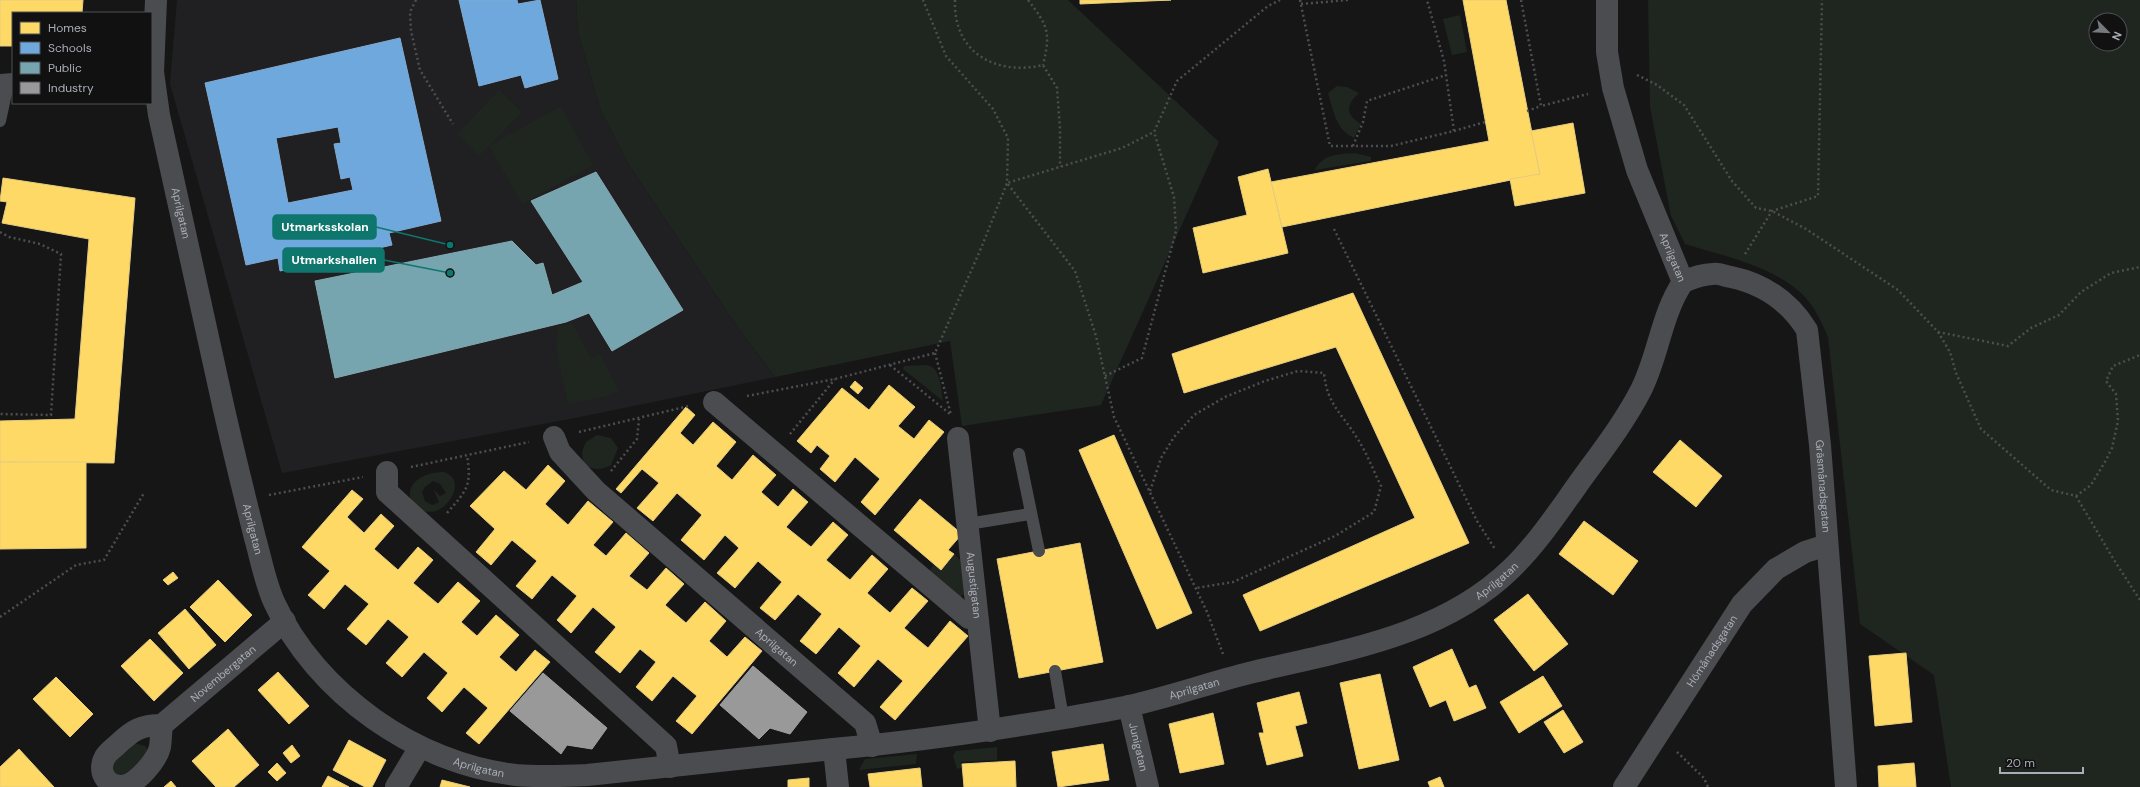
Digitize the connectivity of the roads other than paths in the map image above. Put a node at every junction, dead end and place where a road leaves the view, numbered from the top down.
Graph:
1 (156, 0) edge
2 (1607, 0) edge
3 (152, 72) edge
4 (7, 84) edge
5 (0, 121) edge
6 (1683, 282) junction
7 (714, 402) road end
8 (554, 437) road end
9 (958, 438) dead end
10 (1018, 454) dead end
11 (387, 472) road end
12 (1030, 514) junction
13 (968, 524) junction
14 (1827, 545) junction
15 (1039, 551) dead end
16 (976, 617) junction
17 (284, 621) junction
18 (1055, 671) dead end
19 (1129, 706) junction
20 (1063, 718) junction
21 (162, 725) dead end
22 (990, 731) junction
23 (872, 746) junction
24 (420, 747) junction
25 (834, 749) junction
26 (670, 767) junction
27 (396, 787) edge
28 (838, 787) edge
29 (1148, 787) edge
30 (1624, 787) edge
31 (1846, 787) edge

1 - 3 street, Aprilgatan
2 - 6 street, Aprilgatan
3 - 17 street, Aprilgatan
4 - 5 lane
6 - 14 street, Gräsmånadsgatan
6 - 19 street, Aprilgatan
7 - 16 street
8 - 23 street, Aprilgatan
9 - 13 street, Augustigatan
10 - 12 lane
11 - 26 street
12 - 13 lane
12 - 15 lane
13 - 16 street, Augustigatan
14 - 30 street, Hömånadsgatan
14 - 31 street, Gräsmånadsgatan
16 - 22 street, Augustigatan
17 - 21 street, Novembergatan
17 - 24 street, Aprilgatan
18 - 20 lane
19 - 20 street, Aprilgatan
19 - 29 street, Junigatan
20 - 22 street, Aprilgatan
22 - 23 street, Aprilgatan
23 - 25 street, Aprilgatan
24 - 26 street, Aprilgatan
24 - 27 street
25 - 26 street, Aprilgatan
25 - 28 street

